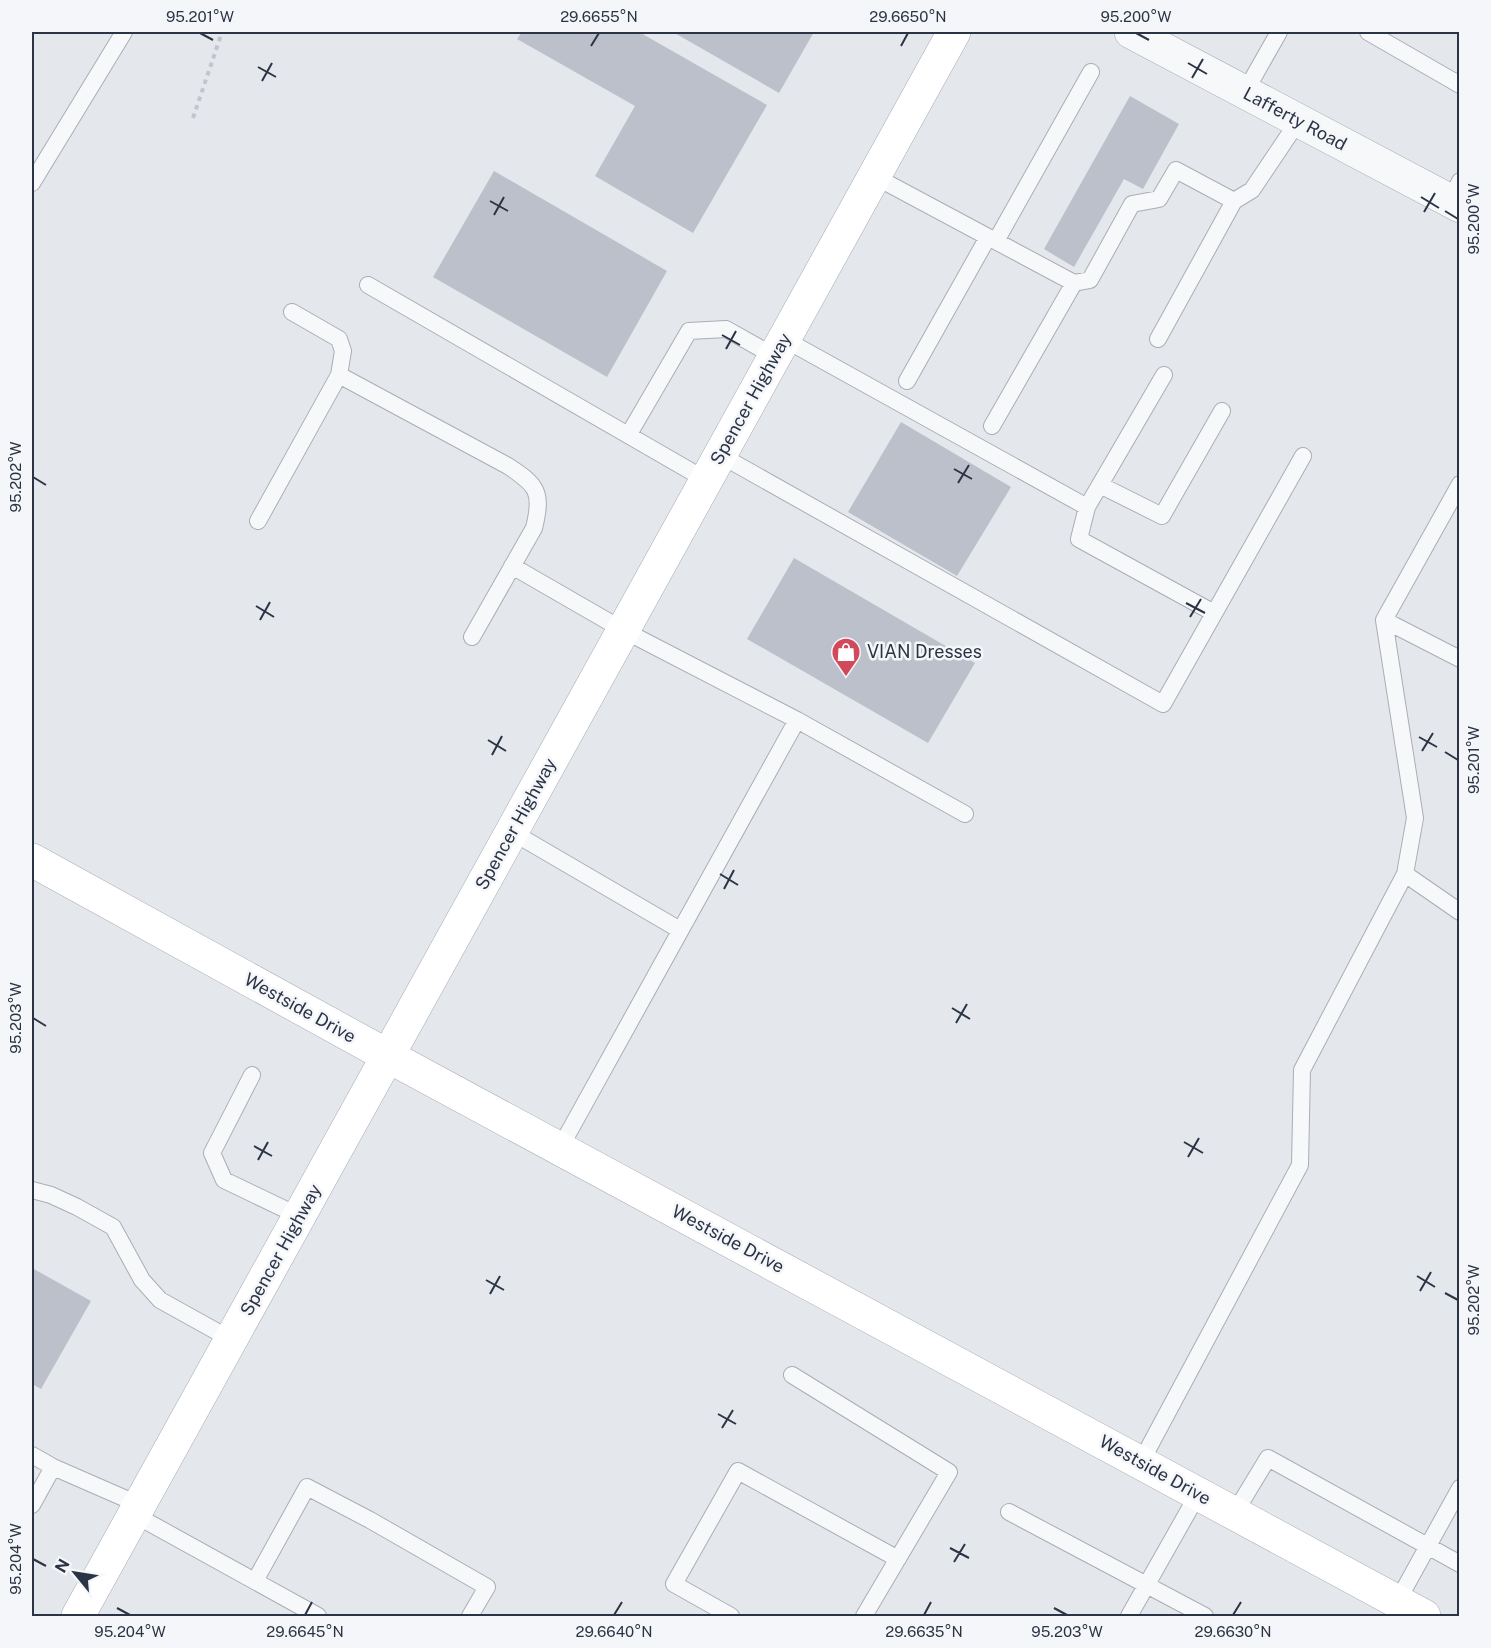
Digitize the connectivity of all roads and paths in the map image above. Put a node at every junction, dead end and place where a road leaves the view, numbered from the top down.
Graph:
1 (124, 32) edge
2 (222, 32) edge
3 (954, 32) edge
4 (1131, 32) edge
5 (1280, 32) edge
6 (1368, 32) edge
7 (1091, 72) dead end
8 (1460, 85) edge
9 (1245, 92) junction
10 (193, 118) dead end
11 (1299, 120) junction
12 (874, 176) junction
13 (32, 183) edge
14 (1456, 196) edge
15 (1234, 201) junction
16 (992, 239) junction
17 (1074, 283) junction
18 (368, 285) dead end
19 (292, 312) dead end
20 (1158, 339) dead end
21 (779, 348) junction
22 (339, 375) junction
23 (1164, 375) dead end
24 (907, 381) dead end
25 (1222, 411) dead end
26 (992, 426) dead end
27 (629, 434) junction
28 (1303, 456) dead end
29 (713, 467) junction
30 (1460, 484) edge
31 (1100, 485) junction
32 (1087, 507) junction
33 (258, 521) dead end
34 (512, 566) junction
35 (1214, 613) junction
36 (1384, 620) junction
37 (623, 630) junction
38 (472, 637) dead end
39 (1460, 659) edge
40 (797, 720) junction
41 (965, 814) dead end
42 (512, 832) junction
43 (32, 860) edge
44 (1405, 874) junction
45 (1460, 912) edge
46 (680, 930) junction
47 (388, 1056) junction
48 (252, 1075) dead end
49 (560, 1148) junction
50 (32, 1190) edge
51 (299, 1216) junction
52 (232, 1340) junction
53 (792, 1375) dead end
54 (32, 1455) edge
55 (1141, 1462) junction
56 (53, 1467) junction
57 (1460, 1488) edge
58 (1198, 1494) junction
59 (32, 1505) edge
60 (137, 1510) junction
61 (1009, 1512) dead end
62 (1234, 1514) junction
63 (1428, 1546) junction
64 (897, 1560) junction
65 (1460, 1564) edge
66 (255, 1581) junction
67 (1146, 1585) junction
68 (1411, 1609) edge
69 (78, 1617) edge
70 (318, 1617) edge
71 (470, 1617) edge
72 (731, 1617) edge
73 (864, 1617) edge
74 (1129, 1617) edge
75 (1205, 1617) edge

1 - 13 lane
2 - 10 path
3 - 12 main road, Spencer Highway
4 - 9 street, Lafferty Road
5 - 9 lane
6 - 8 lane
7 - 16 lane
9 - 11 street, Lafferty Road
11 - 14 street, Lafferty Road
11 - 15 lane
12 - 16 lane
12 - 21 main road, Spencer Highway
15 - 17 lane
15 - 20 lane
16 - 17 lane
16 - 24 lane
17 - 26 lane
18 - 27 lane
19 - 22 lane
21 - 27 lane
21 - 29 main road, Spencer Highway
21 - 32 lane
22 - 33 lane
22 - 34 lane
23 - 31 lane
25 - 31 lane
27 - 29 lane
28 - 35 lane
29 - 35 lane
29 - 37 main road, Spencer Highway
30 - 36 lane
31 - 32 lane
32 - 35 lane
34 - 37 lane
34 - 38 lane
36 - 39 lane
36 - 44 lane
37 - 40 lane
37 - 42 main road, Spencer Highway
40 - 41 lane
40 - 46 lane
42 - 46 lane
42 - 47 main road, Spencer Highway
43 - 47 main road, Westside Drive
44 - 45 lane
44 - 55 lane
46 - 49 lane
47 - 49 main road, Westside Drive
47 - 51 main road, Spencer Highway
48 - 51 lane
49 - 55 main road, Westside Drive
50 - 52 lane
51 - 52 main road, Spencer Highway
52 - 60 main road, Spencer Highway
53 - 64 lane
54 - 56 lane
55 - 58 main road, Westside Drive
56 - 59 lane
56 - 60 lane
57 - 63 lane
58 - 62 main road, Westside Drive
58 - 67 lane
60 - 66 lane
60 - 69 main road, Spencer Highway
61 - 67 lane
62 - 63 lane
62 - 68 main road, Westside Drive
63 - 65 lane
63 - 68 lane
64 - 72 lane
64 - 73 lane
66 - 70 lane
66 - 71 lane
67 - 74 lane
67 - 75 lane

